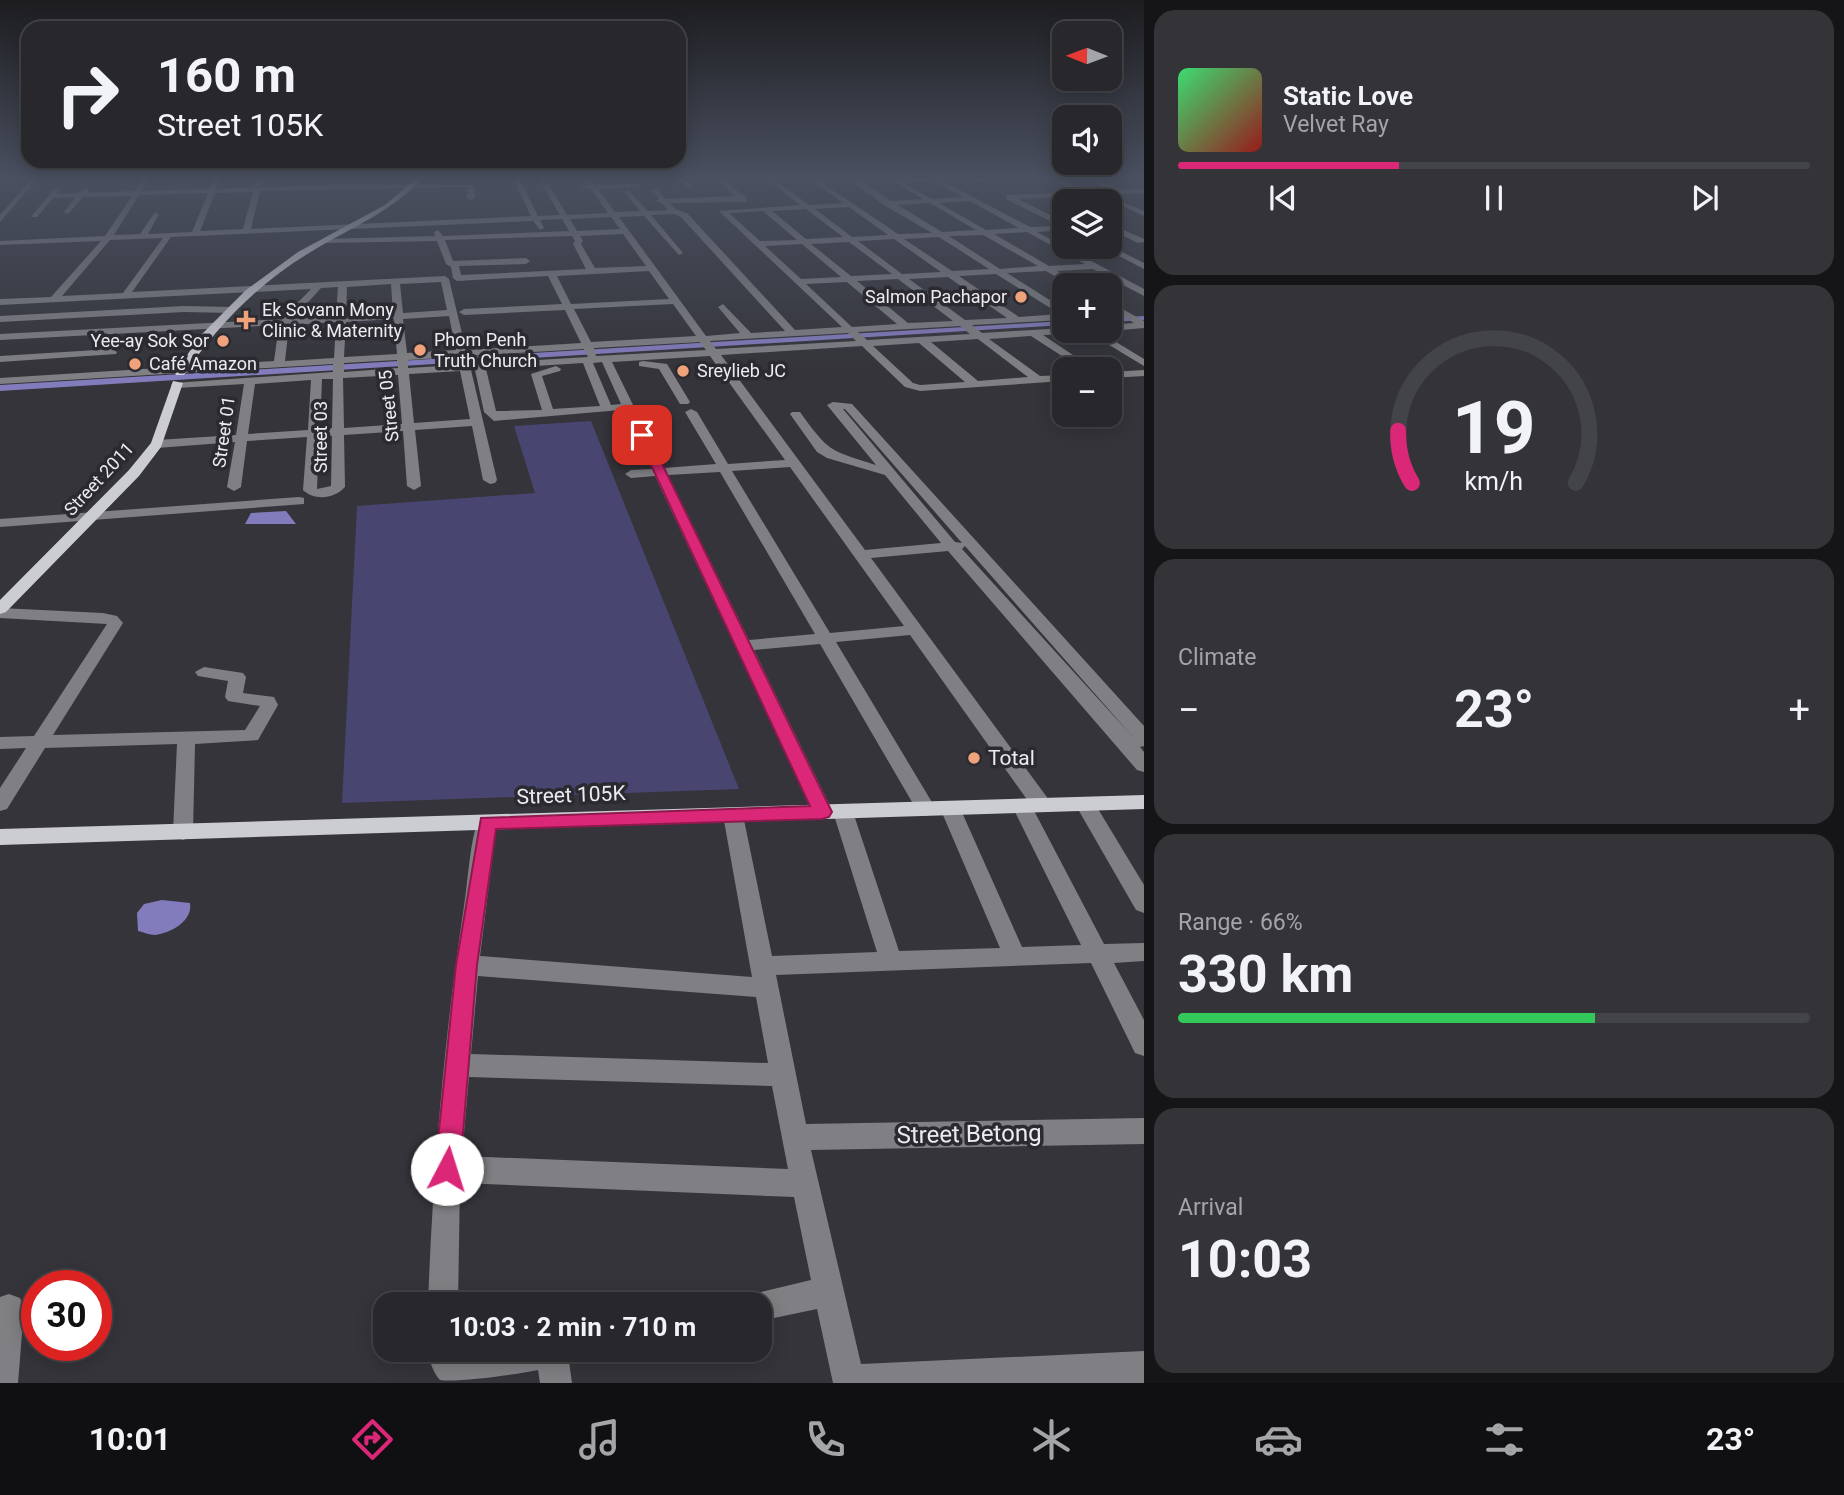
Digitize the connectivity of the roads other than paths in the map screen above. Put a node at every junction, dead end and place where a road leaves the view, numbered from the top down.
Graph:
1 (378, 240) edge
2 (53, 241) edge
3 (106, 241) edge
4 (165, 241) edge
5 (324, 241) joint
6 (349, 241) edge
7 (383, 241) edge
8 (433, 241) edge
9 (439, 241) edge
10 (482, 241) edge
11 (517, 241) edge
12 (579, 241) edge
13 (632, 241) edge
14 (668, 241) edge
15 (707, 241) edge
16 (753, 241) edge
17 (803, 241) junction
18 (814, 241) edge
19 (852, 241) edge
20 (901, 241) edge
21 (950, 241) edge
22 (999, 241) edge
23 (1048, 241) edge
24 (0, 243) edge
25 (757, 244) junction
26 (364, 250) dead end
27 (522, 253) junction
28 (679, 253) dead end
29 (1122, 253) edge
30 (488, 255) junction
31 (1095, 266) junction
32 (1144, 266) edge
33 (455, 267) dead end
34 (652, 268) junction
35 (1047, 269) junction
36 (592, 271) junction
37 (998, 271) junction
38 (1054, 273) edge
39 (531, 274) junction
40 (552, 274) junction
41 (950, 274) junction
42 (496, 276) junction
43 (900, 276) junction
44 (849, 279) junction
45 (395, 281) junction
46 (798, 282) junction
47 (342, 284) junction
48 (318, 285) junction
49 (256, 288) junction
50 (1144, 293) edge
51 (126, 295) junction
52 (54, 299) junction
53 (33, 300) junction
54 (676, 300) junction
55 (0, 302) edge
56 (567, 306) junction
57 (723, 307) dead end
58 (1052, 307) edge
59 (232, 310) junction
60 (1122, 312) edge
61 (453, 313) junction
62 (1144, 313) edge
63 (1122, 314) edge
64 (1125, 314) junction
65 (398, 316) junction
66 (1052, 316) edge
67 (20, 318) junction
68 (0, 319) edge
69 (341, 320) junction
70 (1017, 320) junction
71 (284, 323) junction
72 (964, 324) junction
73 (1143, 324) edge
74 (215, 326) junction
75 (906, 327) junction
76 (1122, 327) edge
77 (124, 331) junction
78 (851, 331) junction
79 (1052, 332) edge
80 (1033, 333) junction
81 (793, 334) junction
82 (978, 335) junction
83 (748, 336) junction
84 (2, 340) edge
85 (922, 340) junction
86 (863, 342) junction
87 (1111, 343) edge
88 (709, 346) junction
89 (112, 352) junction
90 (467, 356) junction
91 (1070, 357) edge
92 (594, 358) junction
93 (0, 359) edge
94 (1144, 363) edge
95 (403, 365) junction
96 (279, 366) junction
97 (480, 367) junction
98 (339, 369) junction
99 (1144, 373) edge
100 (1122, 374) edge
101 (100, 375) junction
102 (317, 377) junction
103 (179, 378) junction
104 (1052, 378) edge
105 (1037, 379) junction
106 (0, 381) edge
107 (250, 381) junction
108 (975, 384) junction
109 (607, 409) junction
110 (549, 413) junction
111 (796, 415) dead end
112 (634, 416) dead end
113 (477, 422) junction
114 (408, 427) junction
115 (338, 432) junction
116 (313, 433) junction
117 (240, 438) junction
118 (156, 444) junction
119 (338, 461) junction
120 (312, 463) junction
121 (794, 463) junction
122 (724, 467) junction
123 (660, 472) junction
124 (887, 472) junction
125 (631, 474) dead end
126 (490, 480) dead end
127 (414, 486) dead end
128 (234, 487) dead end
129 (299, 501) dead end
130 (91, 516) junction
131 (0, 523) edge
132 (972, 544) junction
133 (951, 547) junction
134 (861, 555) junction
135 (0, 611) edge
136 (915, 629) junction
137 (825, 638) junction
138 (743, 646) junction
139 (204, 671) dead end
140 (186, 739) junction
141 (1138, 740) edge
142 (39, 741) junction
143 (0, 743) edge
144 (1144, 765) edge
145 (1144, 802) edge
146 (0, 804) edge
147 (1084, 804) junction
148 (1032, 806) junction
149 (950, 808) junction
150 (926, 809) junction
151 (833, 812) junction
152 (733, 815) junction
153 (487, 822) junction
154 (183, 832) junction
155 (0, 837) edge
156 (1144, 904) edge
157 (1144, 952) edge
158 (1097, 953) junction
159 (1015, 956) junction
160 (891, 961) junction
161 (467, 965) junction
162 (763, 977) junction
163 (1144, 1045) edge
164 (457, 1065) junction
165 (782, 1075) junction
166 (1144, 1131) edge
167 (795, 1137) junction
168 (447, 1169) junction
169 (805, 1184) junction
170 (829, 1291) junction
171 (443, 1292) edge
172 (772, 1303) edge
173 (9, 1309) dead end
174 (447, 1362) edge
175 (501, 1362) edge
176 (556, 1362) edge
177 (1144, 1367) edge
178 (849, 1382) edge
179 (2, 1383) edge
180 (556, 1383) edge

1 - 26 street
2 - 24 street
3 - 52 street
4 - 51 street
5 - 6 street
5 - 49 main road, Street 2011
7 - 8 street
9 - 30 street
10 - 30 street
11 - 27 street
12 - 36 street
13 - 34 street
14 - 28 street
15 - 81 street
16 - 25 street
17 - 18 street
17 - 25 street
17 - 44 street
19 - 43 street
20 - 41 street
21 - 37 street
22 - 35 street
23 - 31 street
25 - 46 street
27 - 30 street
27 - 30 street
27 - 39 street
29 - 32 street
30 - 42 street
31 - 35 street
31 - 50 street
33 - 42 street
34 - 36 street
34 - 54 street
35 - 37 street
35 - 38 street
36 - 40 street
37 - 41 street
37 - 58 street
39 - 40 street
39 - 42 street
40 - 56 street
40 - 56 street
41 - 43 street
41 - 70 street
43 - 44 street
43 - 72 street
44 - 46 street
44 - 75 street
45 - 47 street
45 - 61 street
45 - 65 street, Street 05
46 - 78 street
47 - 48 street
47 - 69 street, Street 03
48 - 49 street
48 - 71 street
49 - 51 street
49 - 59 main road, Street 2011
51 - 52 street
52 - 53 street
53 - 55 street
53 - 67 street
54 - 56 street
54 - 88 street
56 - 92 street
57 - 83 street
59 - 67 street
59 - 74 main road, Street 2011
60 - 64 street
61 - 65 street
61 - 90 street
62 - 64 street
63 - 64 street
64 - 73 street
65 - 69 street
65 - 95 street, Street 05
66 - 70 street
67 - 68 street
69 - 71 street
69 - 98 street, Street 03
70 - 72 street
71 - 74 street
71 - 96 street
72 - 75 street
72 - 82 street
73 - 76 street
74 - 77 street
74 - 103 main road, Street 2011
75 - 78 street
77 - 84 street
77 - 89 street
78 - 81 street
78 - 86 street
79 - 80 street
80 - 82 street
80 - 91 street
81 - 83 street
82 - 85 street
82 - 105 street
83 - 88 street
85 - 86 street
85 - 108 street
86 - 88 street
86 - 108 street
87 - 94 street
88 - 92 street
88 - 92 street
88 - 121 street
89 - 93 street
89 - 101 street
90 - 92 street
90 - 95 street
90 - 97 street
90 - 113 street
92 - 97 street
92 - 109 street
92 - 109 street
92 - 110 street
92 - 122 street
95 - 98 street
95 - 114 street, Street 05
96 - 98 street
96 - 103 street
97 - 110 street
98 - 102 street
98 - 115 street, Street 03
99 - 100 street
101 - 103 street
101 - 106 street
102 - 107 street
102 - 116 street, Street 03
103 - 107 street
103 - 118 main road, Street 2011
104 - 105 street
105 - 108 street
107 - 117 street, Street 01
109 - 110 street
111 - 124 street
112 - 123 street
113 - 114 street
113 - 126 street
114 - 115 street
114 - 127 street, Street 05
115 - 116 street
115 - 119 street, Street 03
116 - 117 street
116 - 120 street, Street 03
117 - 118 street
117 - 128 street, Street 01
118 - 130 main road, Street 2011
119 - 120 street
119 - 120 street, Street 03
121 - 122 street
121 - 134 street
122 - 123 street
122 - 137 street
123 - 125 street
123 - 138 street
124 - 132 street
124 - 133 street
129 - 130 street
130 - 131 street
130 - 135 main road, Street 2011
132 - 133 street
132 - 141 street
133 - 134 street
133 - 141 street
134 - 136 street
135 - 142 street
136 - 137 street
136 - 148 street
137 - 138 street
137 - 150 street
138 - 151 street
139 - 140 street
140 - 142 street
140 - 154 street
141 - 144 street
142 - 143 street
142 - 146 street
145 - 147 main road, Street 105K
147 - 148 main road, Street 105K
147 - 156 street
148 - 149 main road, Street 105K
148 - 158 street
149 - 150 main road, Street 105K
149 - 159 street
150 - 151 main road, Street 105K
151 - 152 main road, Street 105K
151 - 160 street
152 - 153 main road, Street 105K
152 - 162 street
153 - 154 main road, Street 105K
153 - 161 street
154 - 155 main road, Street 105K
157 - 158 street
158 - 159 street
158 - 163 street
159 - 160 street
160 - 162 street
161 - 162 street
161 - 164 street
162 - 165 street
164 - 165 street
164 - 168 street
165 - 167 street
166 - 167 street, Street Betong
167 - 169 street
168 - 169 street
168 - 171 street
169 - 170 street
170 - 172 street
170 - 178 street
173 - 179 street
174 - 175 street
176 - 180 street
177 - 178 street

